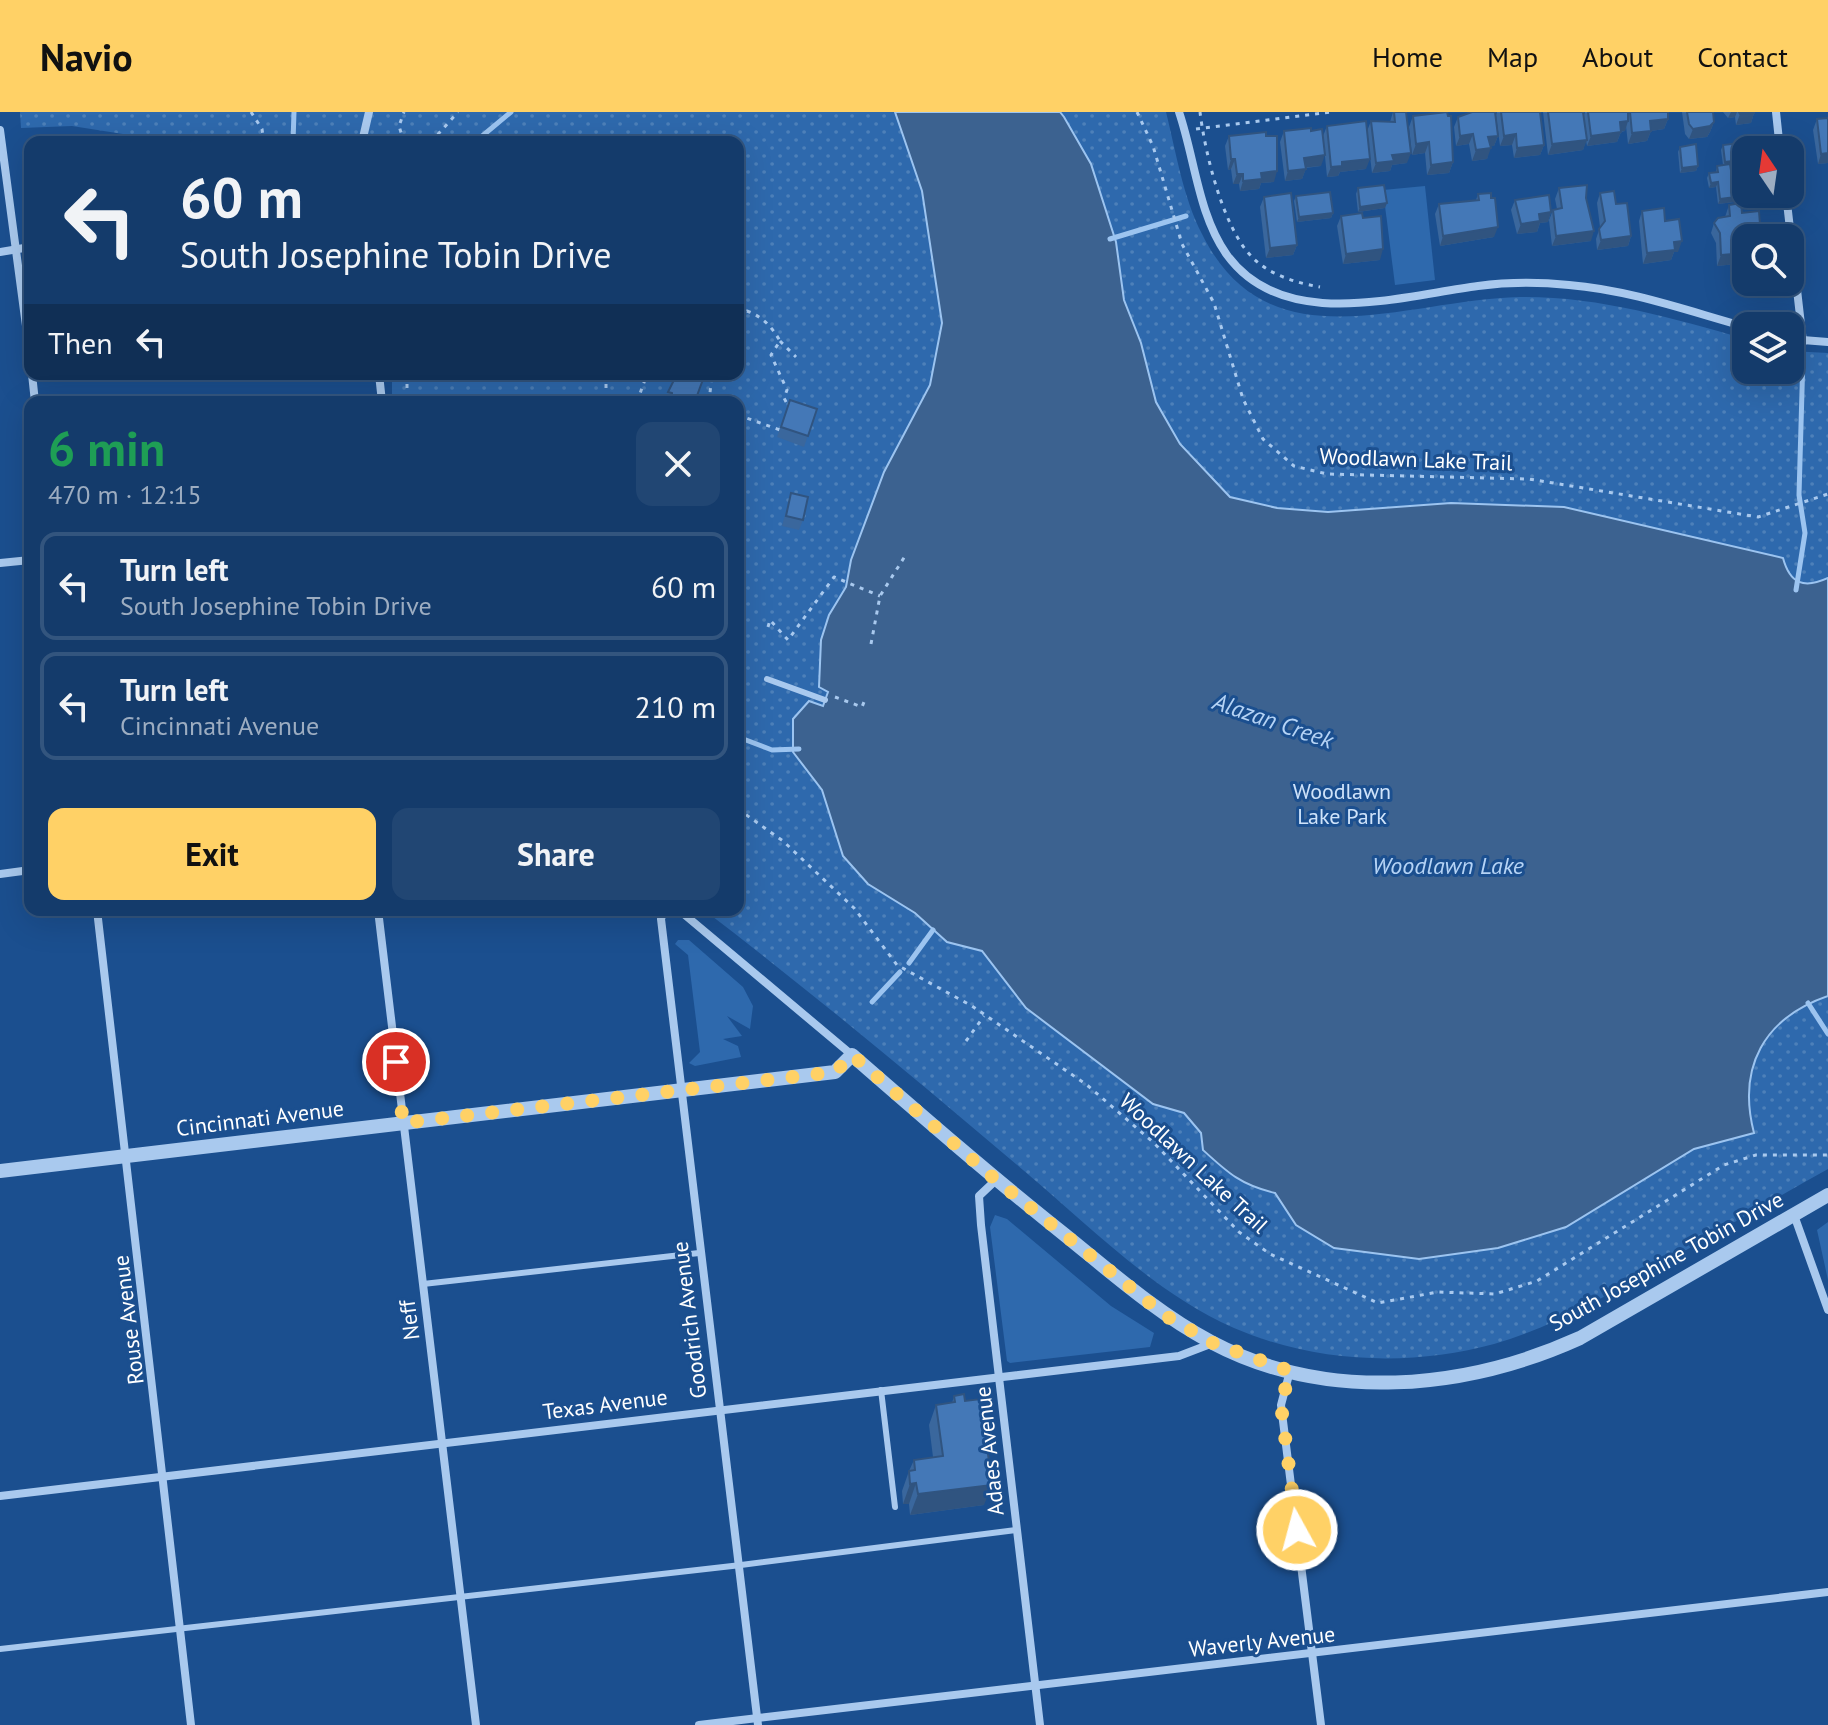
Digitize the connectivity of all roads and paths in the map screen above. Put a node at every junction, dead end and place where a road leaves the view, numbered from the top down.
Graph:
1 (251, 112) edge
2 (369, 112) edge
3 (404, 112) edge
4 (458, 112) edge
5 (1137, 112) edge
6 (1179, 112) edge
7 (1200, 112) edge
8 (1331, 112) edge
9 (1776, 112) edge
10 (1203, 128) junction
11 (1195, 129) dead end
12 (0, 130) edge
13 (263, 136) edge
14 (363, 136) edge
15 (402, 136) edge
16 (437, 136) edge
17 (1779, 136) edge
18 (1788, 208) edge
19 (24, 248) edge
20 (17, 249) junction
21 (0, 252) edge
22 (1320, 287) dead end
23 (744, 300) edge
24 (24, 307) edge
25 (747, 311) junction
26 (1800, 312) edge
27 (744, 313) edge
28 (1732, 323) edge
29 (780, 341) junction
30 (1804, 342) edge
31 (1828, 342) edge
32 (796, 357) dead end
33 (606, 380) edge
34 (605, 396) edge
35 (792, 412) edge
36 (744, 417) edge
37 (780, 430) edge
38 (1828, 494) edge
39 (905, 556) dead end
40 (24, 561) edge
41 (0, 563) edge
42 (880, 596) junction
43 (768, 627) dead end
44 (871, 644) dead end
45 (767, 679) dead end
46 (866, 697) dead end
47 (823, 700) joint
48 (744, 813) edge
49 (24, 871) edge
50 (0, 874) edge
51 (98, 916) edge
52 (379, 916) edge
53 (662, 916) edge
54 (686, 916) edge
55 (985, 1015) junction
56 (966, 1041) dead end
57 (852, 1055) junction
58 (682, 1090) junction
59 (403, 1123) junction
60 (1828, 1155) edge
61 (126, 1156) junction
62 (0, 1171) edge
63 (996, 1180) junction
64 (1828, 1195) edge
65 (1800, 1211) junction
66 (699, 1253) junction
67 (423, 1284) junction
68 (1828, 1310) edge
69 (1213, 1343) junction
70 (1290, 1371) junction
71 (999, 1375) junction
72 (881, 1390) junction
73 (718, 1408) junction
74 (442, 1443) junction
75 (165, 1476) junction
76 (0, 1496) edge
77 (895, 1507) dead end
78 (1016, 1530) junction
79 (741, 1565) junction
80 (1828, 1592) edge
81 (461, 1595) junction
82 (182, 1628) junction
83 (0, 1649) edge
84 (1313, 1654) junction
85 (1034, 1684) junction
86 (758, 1722) edge
87 (191, 1725) edge
88 (476, 1725) edge
89 (699, 1725) edge
90 (1040, 1725) edge
91 (1321, 1725) edge

1 - 13 path
2 - 14 street
3 - 15 path
4 - 16 path
5 - 38 path, Woodlawn Lake Trail
6 - 28 street
7 - 10 path
8 - 10 path
9 - 17 street
10 - 11 path
10 - 22 path
12 - 20 street
18 - 26 street
19 - 20 street
20 - 21 street
20 - 24 street
23 - 25 path
25 - 27 path
25 - 29 path
29 - 32 path
29 - 35 path
30 - 31 street
33 - 34 path
36 - 37 path
39 - 42 path
40 - 41 street
42 - 43 path
42 - 44 path
45 - 47 lane
46 - 47 path
48 - 55 path, Woodlawn Lake Trail
49 - 50 street
51 - 61 street, Rouse Avenue
52 - 59 street, Neff
53 - 58 street, Goodrich Avenue
54 - 57 street, South Josephine Tobin Drive
55 - 56 path
55 - 60 path, Woodlawn Lake Trail
57 - 58 street, Cincinnati Avenue
57 - 63 street, South Josephine Tobin Drive
58 - 59 street, Cincinnati Avenue
58 - 66 street, Goodrich Avenue
59 - 61 street, Cincinnati Avenue
59 - 67 street, Neff
61 - 62 street, Cincinnati Avenue
61 - 75 street, Rouse Avenue
63 - 69 street, South Josephine Tobin Drive
63 - 71 street, Adaes Avenue
64 - 65 street, South Josephine Tobin Drive
65 - 68 street
65 - 70 street, South Josephine Tobin Drive
66 - 67 lane
66 - 73 street, Goodrich Avenue
67 - 74 street, Neff
69 - 70 street, South Josephine Tobin Drive
69 - 71 street, Texas Avenue
70 - 84 street
71 - 72 street, Texas Avenue
71 - 78 street, Adaes Avenue
72 - 73 street, Texas Avenue
72 - 77 lane
73 - 74 street, Texas Avenue
73 - 79 street, Goodrich Avenue
74 - 75 street, Texas Avenue
74 - 81 street, Neff
75 - 76 street, Texas Avenue
75 - 82 street, Rouse Avenue
78 - 79 lane
78 - 85 street, Adaes Avenue
79 - 81 lane
79 - 86 street, Goodrich Avenue
80 - 84 street, Waverly Avenue
81 - 82 lane
81 - 88 street, Neff
82 - 83 lane
82 - 87 street, Rouse Avenue
84 - 85 street, Waverly Avenue
84 - 91 street
85 - 86 street, Waverly Avenue
85 - 90 street, Adaes Avenue
86 - 89 street, Waverly Avenue

